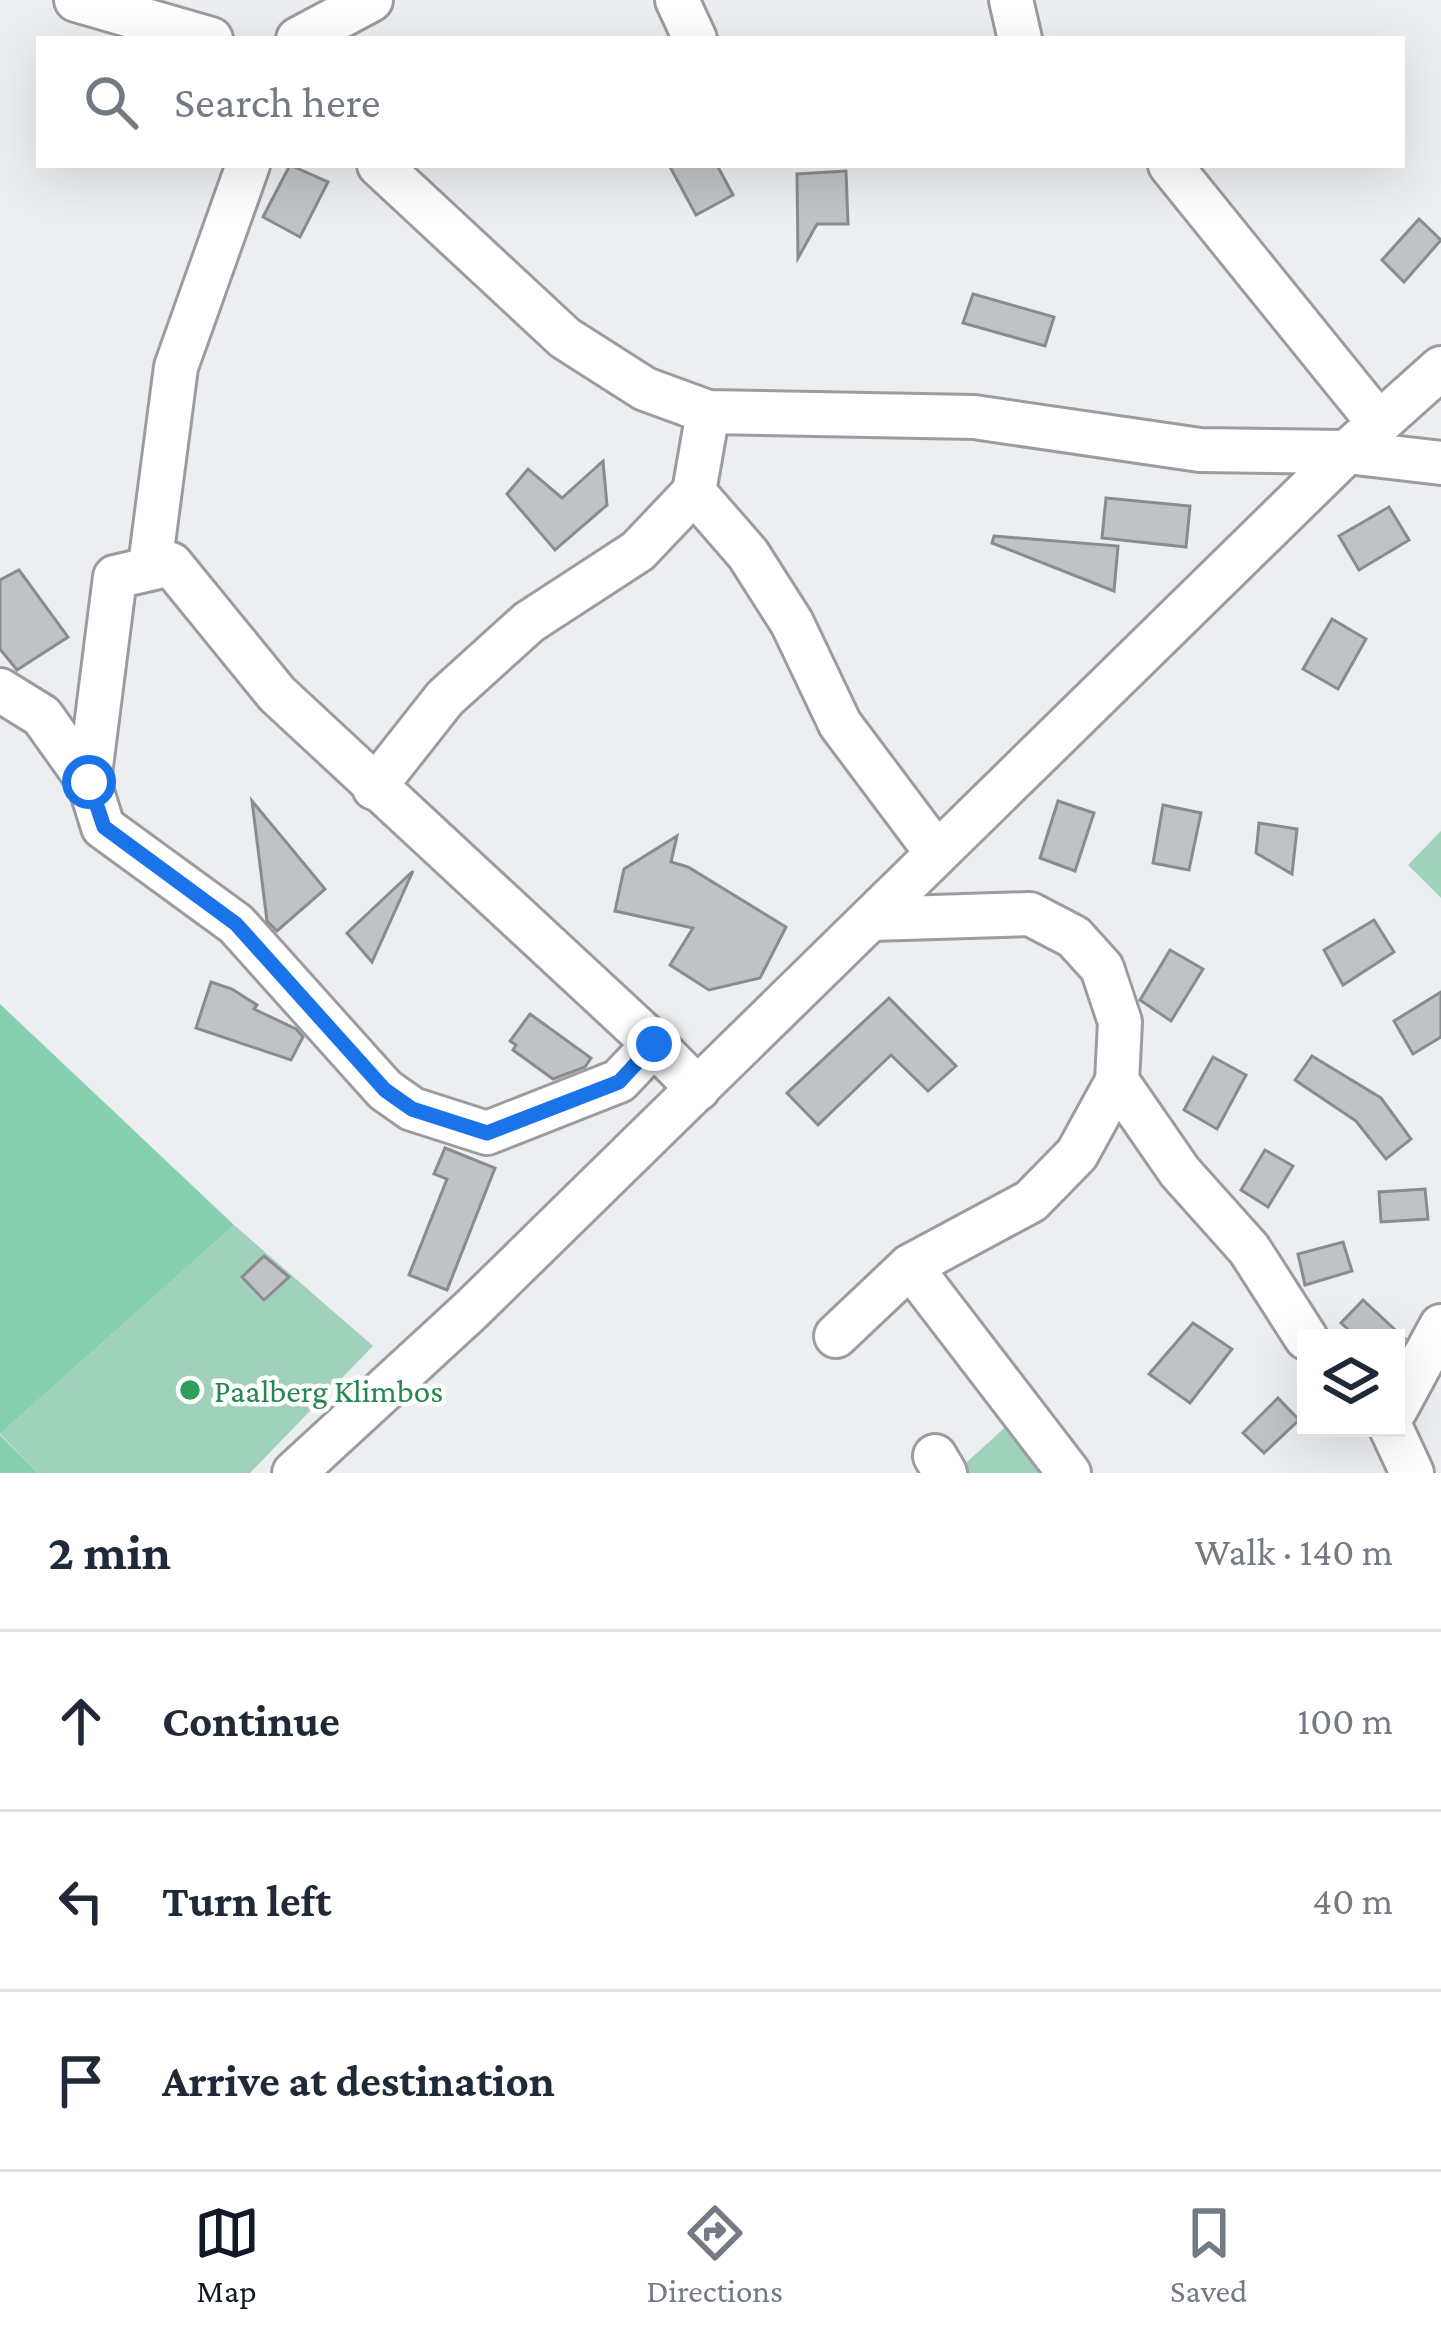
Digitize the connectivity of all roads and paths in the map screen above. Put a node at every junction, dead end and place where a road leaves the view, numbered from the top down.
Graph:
1 (76, 0) edge
2 (371, 0) edge
3 (677, 0) edge
4 (201, 36) edge
5 (304, 36) edge
6 (694, 36) edge
7 (247, 168) edge
8 (382, 168) edge
9 (1172, 168) edge
10 (1441, 368) edge
11 (708, 412) junction
12 (1378, 422) junction
13 (1347, 452) junction
14 (1441, 463) edge
15 (694, 492) junction
16 (150, 566) junction
17 (0, 691) edge
18 (89, 782) junction
19 (374, 788) junction
20 (936, 851) junction
21 (872, 919) junction
22 (654, 1044) junction
23 (1117, 1081) junction
24 (698, 1089) junction
25 (910, 1266) junction
26 (1441, 1326) edge
27 (1300, 1329) edge
28 (836, 1336) dead end
29 (1405, 1392) edge
30 (1395, 1437) edge
31 (294, 1473) edge
32 (1069, 1473) edge
33 (1412, 1473) edge

1 - 4 street
2 - 5 street
3 - 6 street
7 - 16 street
8 - 11 street
9 - 12 street
10 - 12 street
11 - 13 street
11 - 15 street
12 - 13 street
13 - 14 street
13 - 20 street
15 - 19 street
15 - 20 street
16 - 18 street
16 - 19 street
17 - 18 street
18 - 22 street
19 - 22 street
20 - 21 street
21 - 23 street
21 - 24 street
22 - 24 street
23 - 25 street
23 - 27 street
24 - 31 street
25 - 28 street
25 - 32 street
26 - 29 street
30 - 33 street

